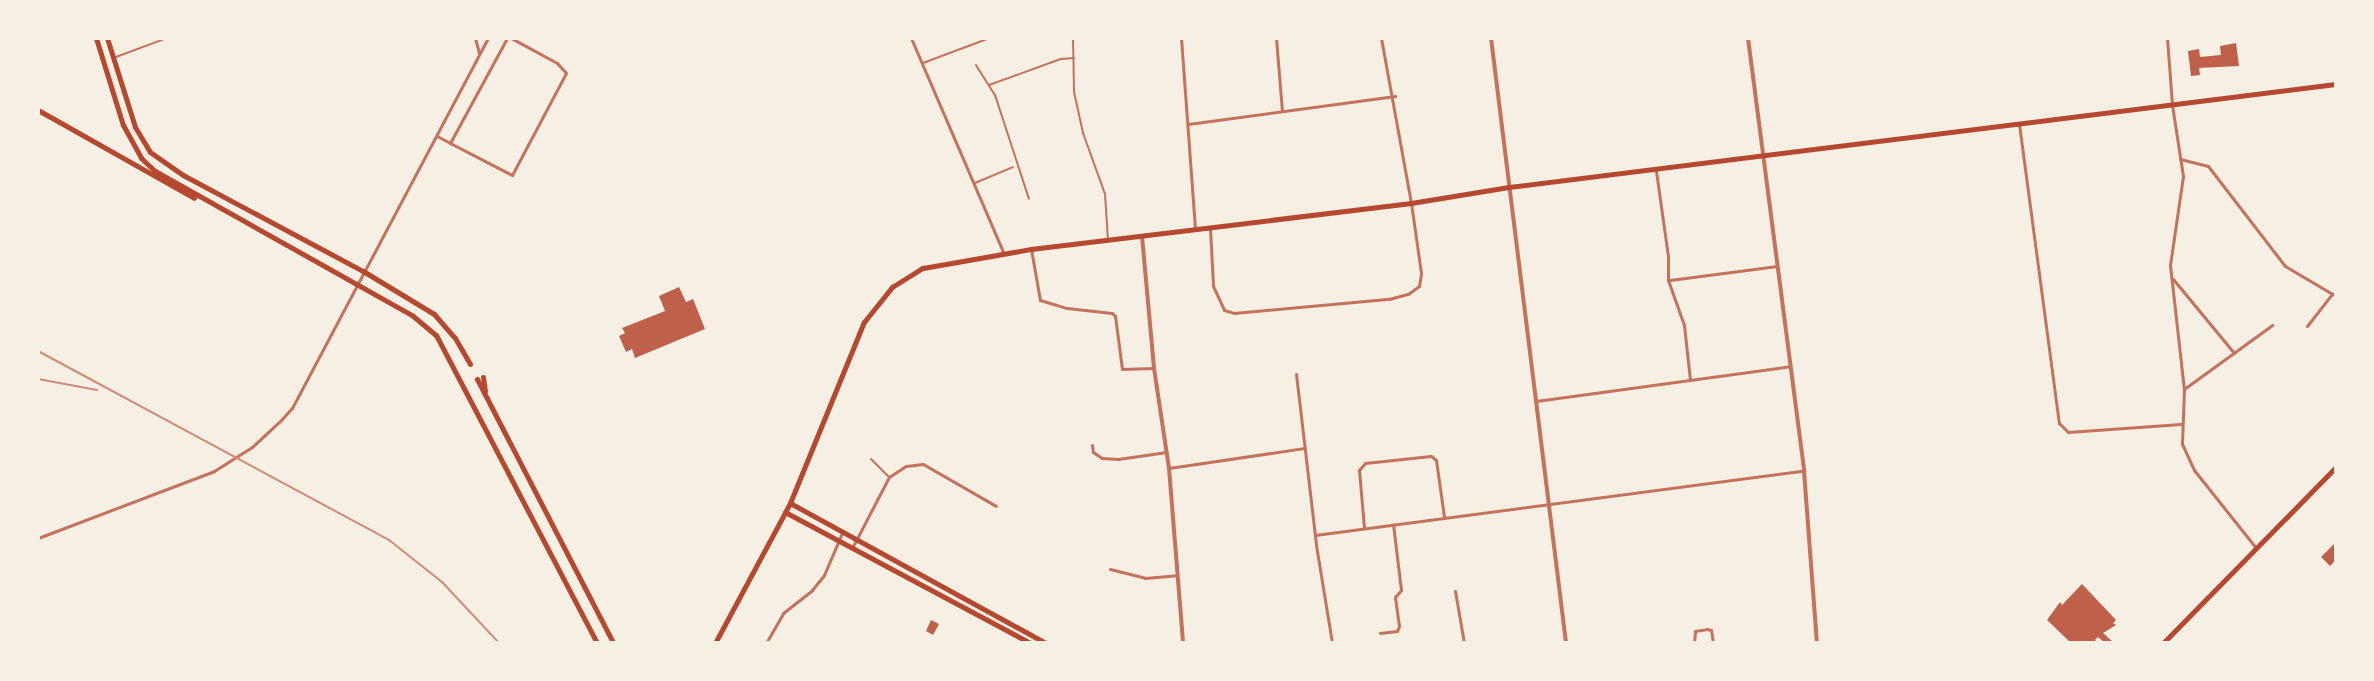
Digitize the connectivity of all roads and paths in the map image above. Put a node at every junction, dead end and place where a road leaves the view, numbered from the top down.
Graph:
1 (96, 38) edge
2 (107, 38) edge
3 (167, 38) edge
4 (475, 38) edge
5 (488, 38) edge
6 (509, 38) edge
7 (911, 38) edge
8 (990, 38) edge
9 (1073, 38) edge
10 (1181, 38) edge
11 (1276, 38) edge
12 (1381, 38) edge
13 (1491, 38) edge
14 (1748, 38) edge
15 (2167, 38) edge
16 (479, 53) junction
17 (113, 58) junction
18 (1074, 58) junction
19 (922, 63) junction
20 (976, 65) dead end
21 (2336, 84) edge
22 (988, 85) junction
23 (1395, 96) junction
24 (2172, 105) junction
25 (38, 110) edge
26 (1282, 111) junction
27 (1188, 124) junction
28 (2019, 124) junction
29 (437, 136) junction
30 (450, 143) junction
31 (1763, 157) junction
32 (2180, 159) junction
33 (1016, 167) junction
34 (1656, 171) junction
35 (974, 184) junction
36 (1509, 187) junction
37 (1029, 199) dead end
38 (1411, 203) junction
39 (212, 205) junction
40 (1210, 228) junction
41 (1195, 229) junction
42 (1142, 236) junction
43 (1108, 240) junction
44 (1031, 249) junction
45 (1004, 254) junction
46 (1777, 266) junction
47 (363, 271) junction
48 (2172, 277) junction
49 (1668, 280) junction
50 (355, 285) junction
51 (2334, 295) edge
52 (2272, 325) dead end
53 (2307, 326) dead end
54 (2234, 353) junction
55 (470, 364) dead end
56 (1790, 366) junction
57 (1154, 368) junction
58 (1296, 374) dead end
59 (1690, 380) junction
60 (2184, 389) junction
61 (486, 396) junction
62 (1536, 401) junction
63 (2181, 424) junction
64 (1092, 445) dead end
65 (1304, 448) junction
66 (1167, 452) junction
67 (871, 459) dead end
68 (2336, 467) edge
69 (1169, 468) junction
70 (1804, 471) junction
71 (889, 477) junction
72 (790, 503) junction
73 (1549, 504) junction
74 (996, 506) dead end
75 (785, 512) junction
76 (1444, 517) junction
77 (1393, 524) junction
78 (1364, 529) junction
79 (842, 533) junction
80 (1315, 535) junction
81 (38, 538) edge
82 (856, 540) junction
83 (838, 541) junction
84 (852, 548) junction
85 (2256, 548) junction
86 (1110, 569) dead end
87 (1177, 575) junction
88 (581, 581) junction
89 (569, 587) junction
90 (1455, 591) dead end
91 (1380, 633) dead end
92 (597, 643) edge
93 (613, 643) edge
94 (715, 643) edge
95 (766, 643) edge
96 (1030, 643) edge
97 (1046, 643) edge
98 (1183, 643) edge
99 (1332, 643) edge
100 (1464, 643) edge
101 (1566, 643) edge
102 (1694, 643) edge
103 (1713, 643) edge
104 (1817, 643) edge
105 (2163, 643) edge

1 - 39 main road
2 - 17 main road
3 - 17 lane
4 - 16 street
5 - 16 street
6 - 30 street
6 - 30 street
7 - 19 street
8 - 19 lane
9 - 18 lane
10 - 27 street
11 - 26 street
12 - 23 street
13 - 36 street
14 - 31 street
15 - 24 street
16 - 29 street
17 - 47 main road
18 - 22 lane
18 - 43 lane
19 - 35 street
20 - 22 lane
21 - 24 main road
22 - 33 lane
23 - 26 street
23 - 38 street
24 - 28 main road
24 - 32 street
25 - 39 main road
26 - 27 street
27 - 41 street
28 - 31 main road
28 - 63 street
29 - 30 street
29 - 47 street
31 - 34 main road
31 - 46 street
32 - 48 street
32 - 51 street
33 - 35 lane
33 - 37 lane
34 - 36 main road
34 - 49 street
35 - 45 street
36 - 38 main road
36 - 62 street
38 - 40 main road
38 - 40 street
39 - 50 main road
40 - 41 main road
41 - 42 main road
42 - 43 main road
42 - 57 street
43 - 44 main road
44 - 45 main road
44 - 57 street
45 - 72 main road
46 - 49 street
46 - 56 street
47 - 50 street
47 - 55 main road
48 - 54 street
48 - 60 street
49 - 59 street
50 - 81 street
50 - 89 main road
51 - 53 street
52 - 54 street
54 - 60 street
56 - 59 street
56 - 70 street
57 - 66 street
58 - 65 street
59 - 62 street
60 - 63 street
61 - 61 main road
61 - 88 main road
62 - 73 street
63 - 85 street
64 - 66 street
65 - 69 street
65 - 80 street
66 - 69 street
67 - 71 lane
68 - 85 main road
69 - 87 street
70 - 73 street
70 - 104 street
71 - 74 street
71 - 82 street
72 - 75 main road
72 - 79 main road
73 - 76 street
73 - 101 street
75 - 83 main road
75 - 94 main road
76 - 77 street
76 - 78 street
77 - 78 street
77 - 91 street
78 - 80 street
79 - 82 main road
79 - 83 street
80 - 99 street
82 - 84 street
82 - 97 main road
83 - 84 main road
83 - 95 street
84 - 96 main road
85 - 105 main road
86 - 87 street
87 - 98 street
88 - 89 main road
88 - 93 main road
89 - 92 main road
90 - 100 street
102 - 103 street

